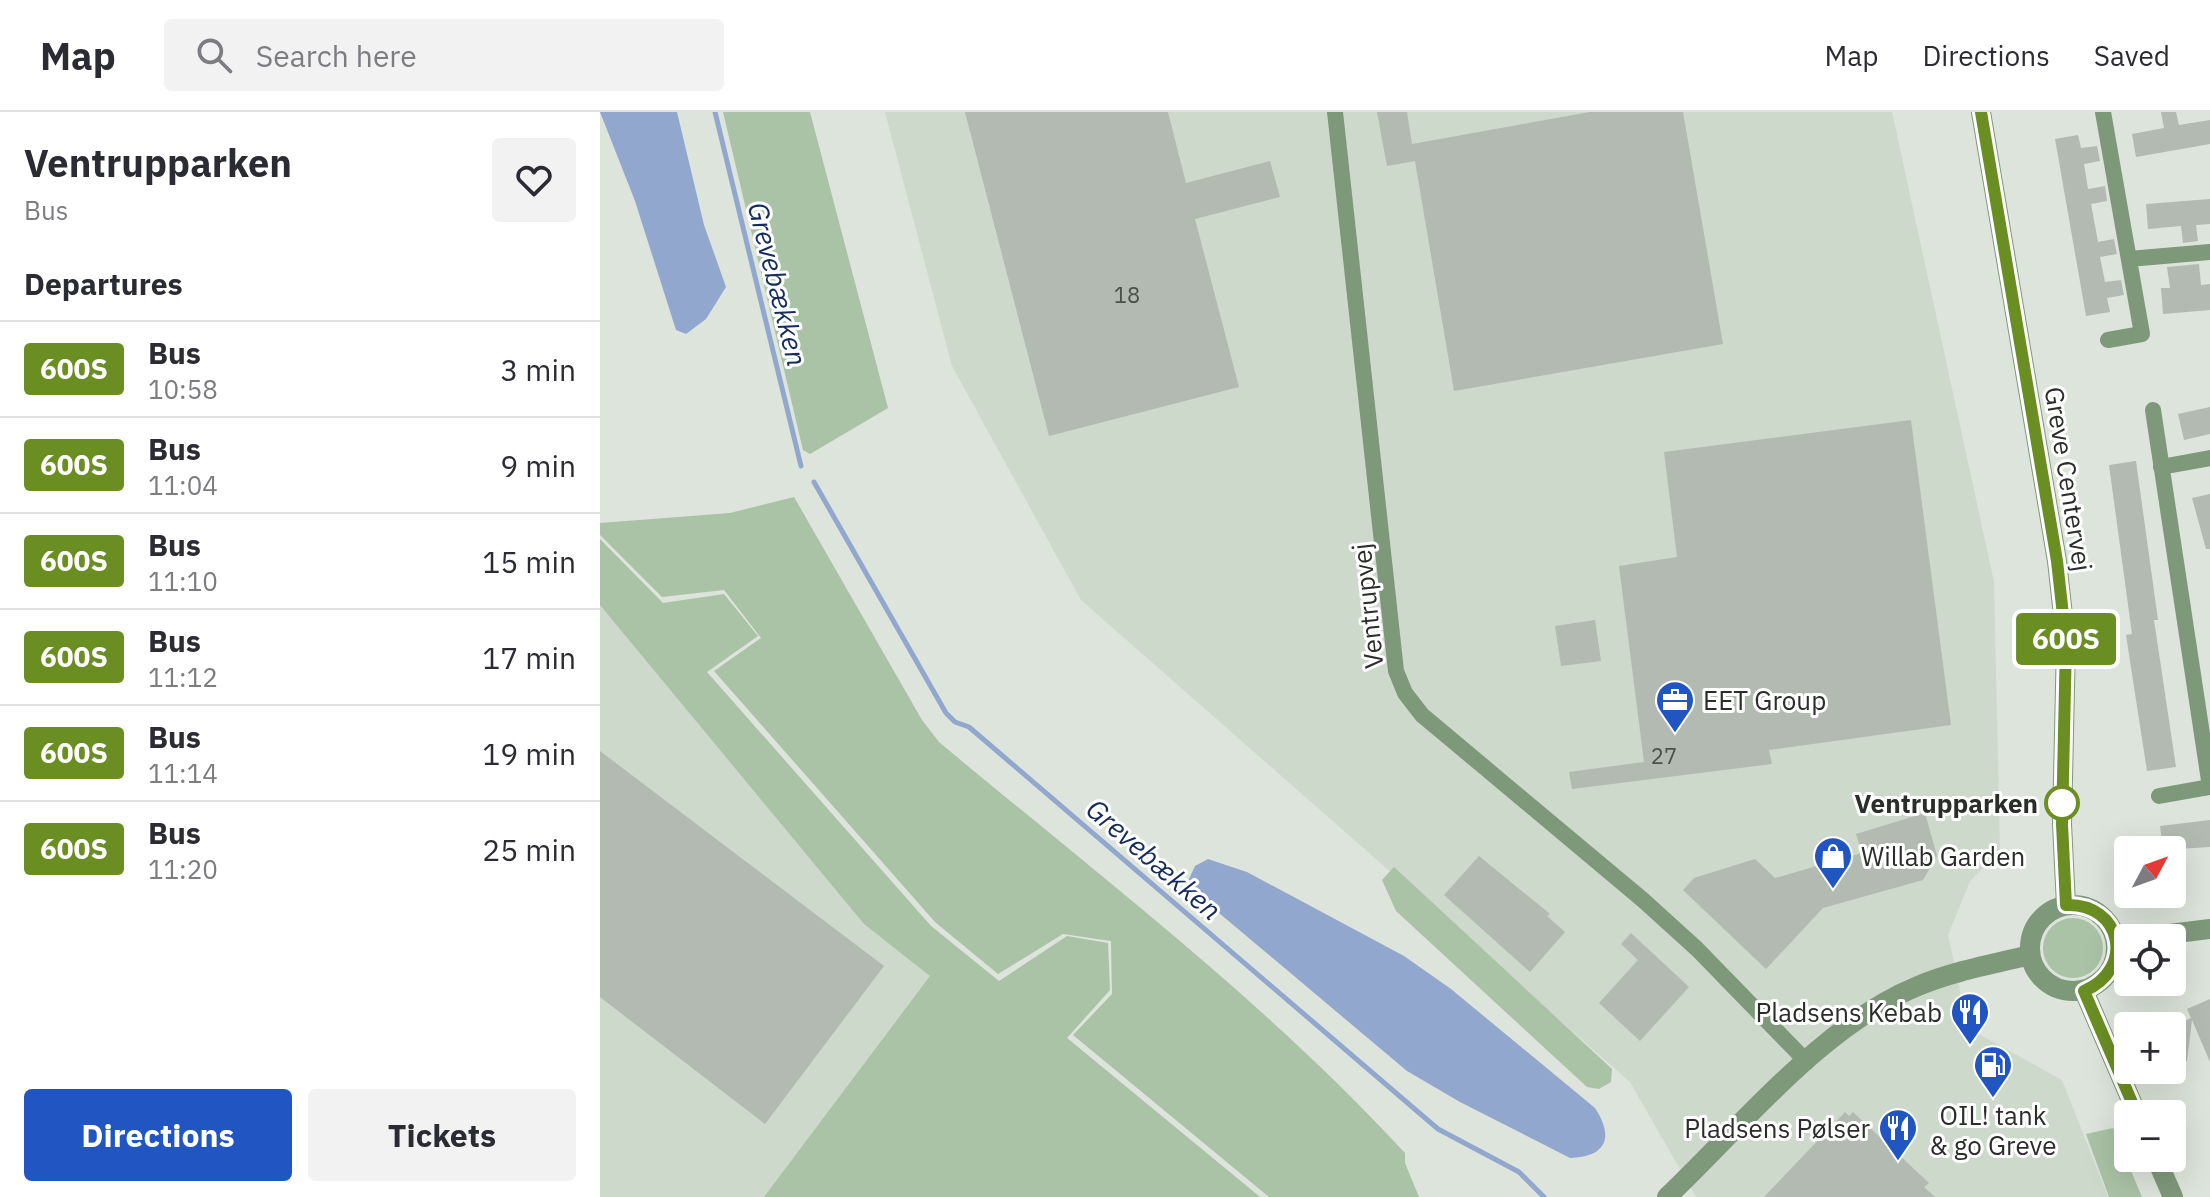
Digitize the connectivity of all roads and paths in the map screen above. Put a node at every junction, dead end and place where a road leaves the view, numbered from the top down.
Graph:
1 (1335, 112) edge
2 (1981, 112) edge
3 (2103, 112) edge
4 (2210, 252) edge
5 (2129, 259) junction
6 (2108, 340) dead end
7 (2153, 410) dead end
8 (2210, 458) edge
9 (2161, 467) junction
10 (2210, 787) edge
11 (2159, 796) dead end
12 (2066, 905) junction
13 (2114, 927) edge
14 (2210, 929) edge
15 (2186, 932) edge
16 (2030, 955) junction
17 (2114, 964) edge
18 (2084, 991) junction
19 (1807, 1062) junction
20 (2131, 1100) edge
21 (2162, 1172) edge
22 (1667, 1197) edge
23 (2173, 1197) edge

1 - 19 street, Ventrupvej
2 - 12 street, Greve Centervej
3 - 5 street
4 - 5 street
5 - 6 street
7 - 9 street
8 - 9 street
9 - 10 street
10 - 11 street
12 - 13 street
12 - 16 street
14 - 15 street
16 - 18 street
16 - 19 street
17 - 18 street
18 - 20 street
19 - 22 street
21 - 23 street

